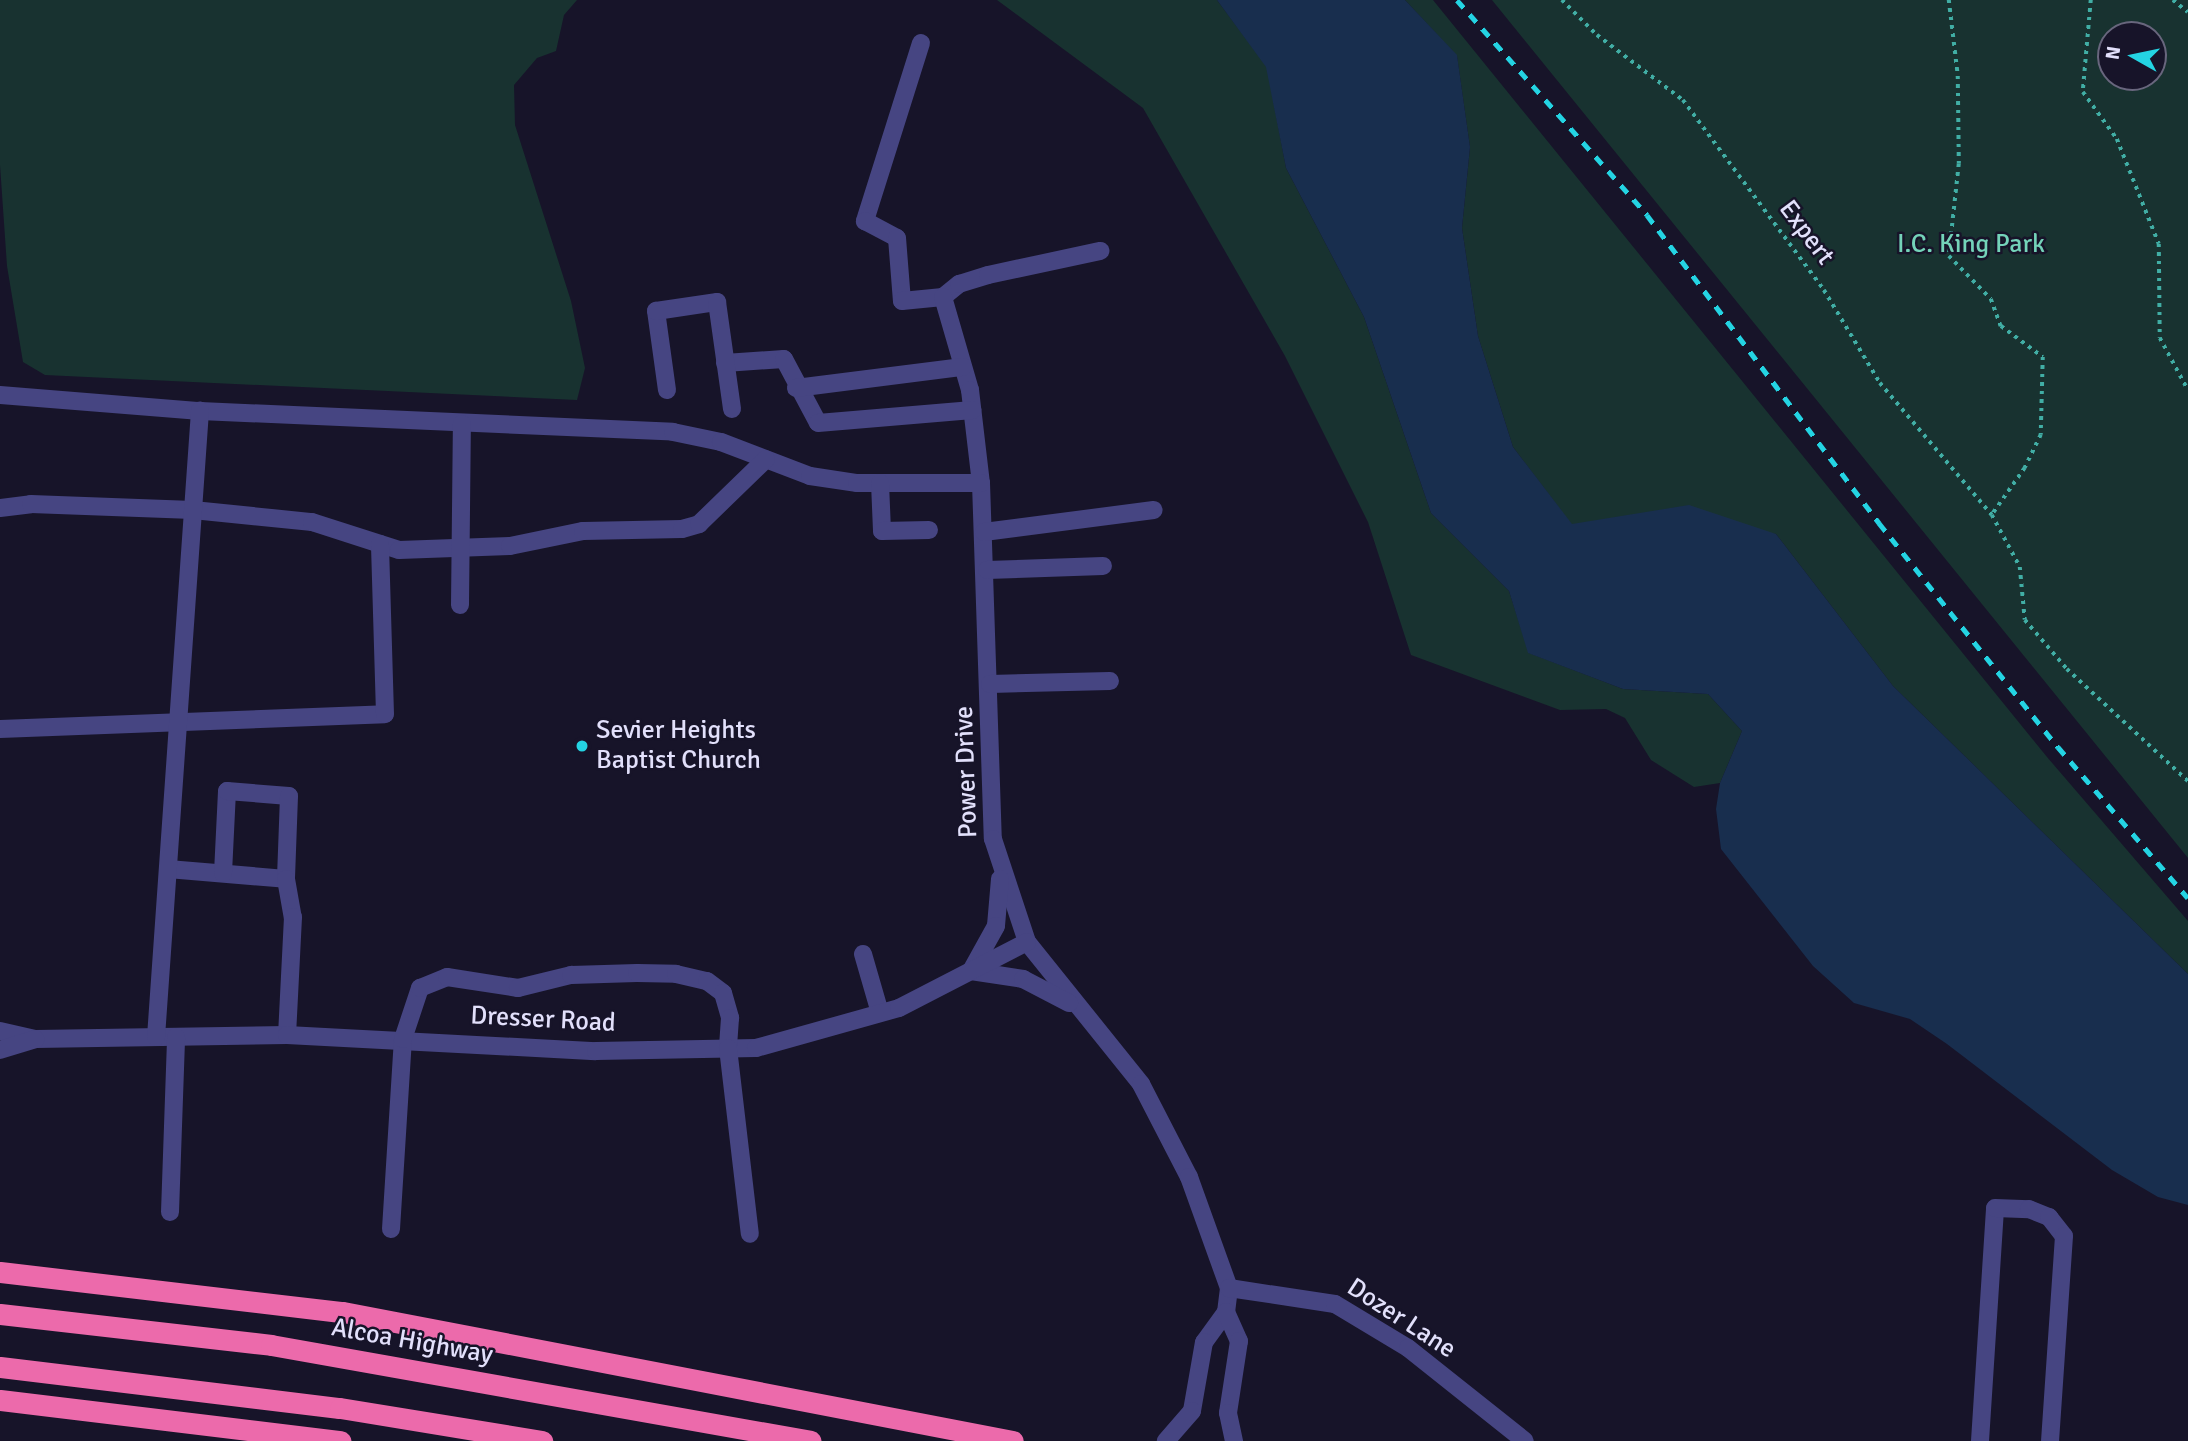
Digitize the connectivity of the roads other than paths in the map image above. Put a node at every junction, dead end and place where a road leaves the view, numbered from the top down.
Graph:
1 (921, 43) dead end
2 (1100, 251) dead end
3 (943, 296) junction
4 (725, 363) junction
5 (963, 366) junction
6 (796, 388) junction
7 (667, 390) dead end
8 (0, 395) edge
9 (732, 409) dead end
10 (972, 410) junction
11 (200, 411) junction
12 (462, 424) junction
13 (766, 459) junction
14 (880, 483) junction
15 (981, 483) junction
16 (0, 508) edge
17 (193, 510) junction
18 (1154, 510) dead end
19 (929, 530) dead end
20 (984, 533) junction
21 (380, 544) junction
22 (461, 548) junction
23 (1103, 566) dead end
24 (987, 570) junction
25 (460, 606) dead end
26 (1110, 681) dead end
27 (990, 684) junction
28 (178, 719) junction
29 (0, 729) edge
30 (999, 858) junction
31 (168, 869) junction
32 (223, 873) junction
33 (286, 879) junction
34 (1027, 942) junction
35 (863, 954) dead end
36 (971, 971) junction
37 (1075, 1007) junction
38 (880, 1013) junction
39 (0, 1031) edge
40 (287, 1035) junction
41 (156, 1037) junction
42 (176, 1037) junction
43 (35, 1039) junction
44 (403, 1039) junction
45 (728, 1048) junction
46 (0, 1050) edge
47 (170, 1212) dead end
48 (391, 1229) dead end
49 (750, 1234) dead end
50 (0, 1272) edge
51 (1228, 1288) junction
52 (1226, 1312) junction
53 (0, 1314) edge
54 (0, 1367) edge
55 (0, 1400) edge
56 (341, 1441) edge
57 (542, 1441) edge
58 (811, 1441) edge
59 (1013, 1441) edge
60 (1166, 1441) edge
61 (1234, 1441) edge
62 (1525, 1441) edge
63 (1980, 1441) edge
64 (2050, 1441) edge

1 - 3 street
2 - 3 street
3 - 5 street, Power Drive
4 - 6 street
4 - 7 street
4 - 9 street
5 - 6 street
5 - 10 street, Power Drive
6 - 10 street
8 - 11 street
10 - 15 street, Power Drive
11 - 12 street
11 - 17 street
12 - 13 street
12 - 22 street
13 - 14 street
13 - 22 street
14 - 15 street
14 - 19 street
15 - 20 street, Power Drive
16 - 17 street
17 - 21 street
17 - 28 street
18 - 20 street
20 - 24 street, Power Drive
21 - 22 street
21 - 28 street
22 - 25 street
23 - 24 street
24 - 27 street, Power Drive
26 - 27 street
27 - 30 street, Power Drive
28 - 29 street
28 - 31 street
30 - 34 street, Power Drive
30 - 36 street
31 - 32 street
31 - 41 street
32 - 33 street
32 - 33 street
33 - 40 street
34 - 36 street, Dresser Road
34 - 37 street, Power Drive
35 - 38 street
36 - 37 street
36 - 38 street, Dresser Road
37 - 51 street, Power Drive
38 - 45 street, Dresser Road
39 - 43 street, Dresser Road
40 - 42 street, Dresser Road
40 - 44 street, Dresser Road
41 - 42 street, Dresser Road
41 - 43 street, Dresser Road
42 - 47 street
43 - 46 street, Dresser Road
44 - 45 street, Dresser Road
44 - 45 street
44 - 48 street
45 - 49 street
50 - 59 highway
51 - 52 street, Power Drive
51 - 62 street, Dozer Lane
52 - 60 street
52 - 61 street, Power Drive
53 - 58 highway, Alcoa Highway
54 - 57 highway
55 - 56 highway
63 - 64 street

